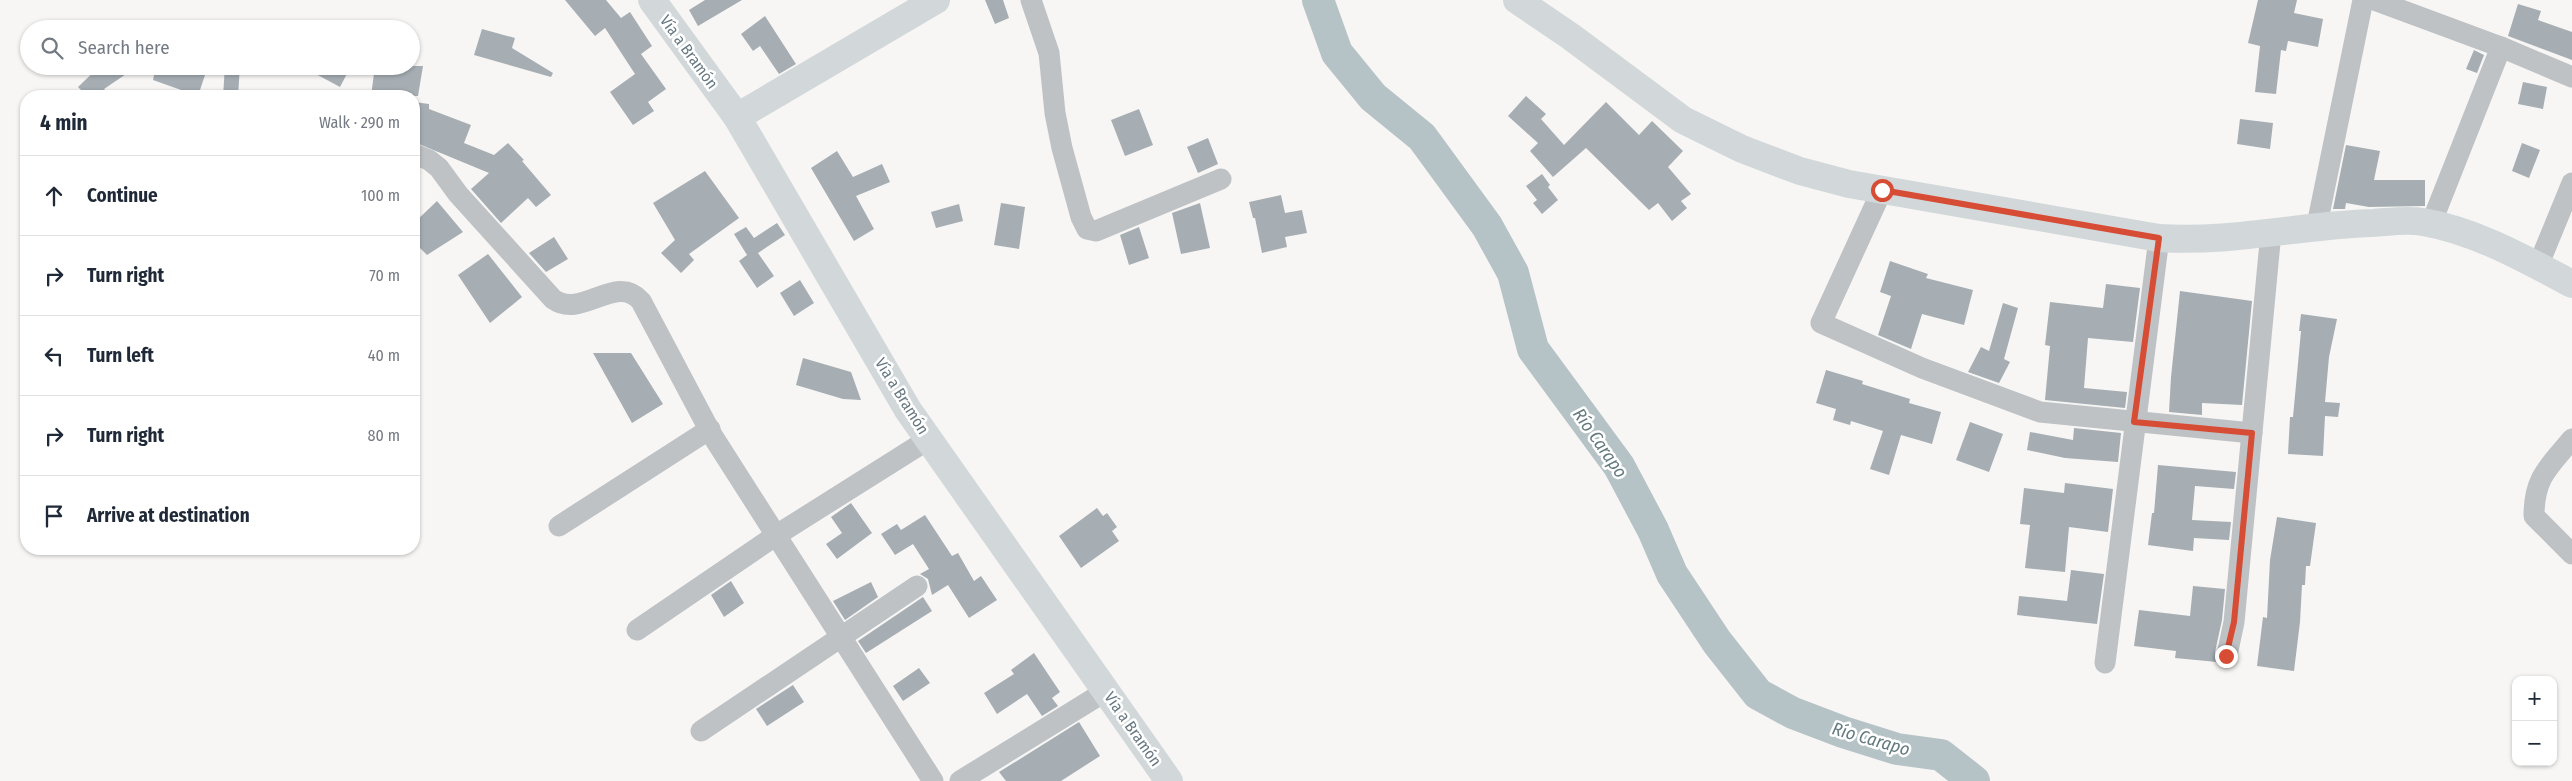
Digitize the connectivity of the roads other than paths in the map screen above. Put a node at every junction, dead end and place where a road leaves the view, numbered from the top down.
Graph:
1 (652, 0) edge
2 (936, 0) edge
3 (1031, 0) edge
4 (1517, 0) edge
5 (2363, 0) edge
6 (2374, 0) edge
7 (2501, 47) junction
8 (2572, 77) edge
9 (736, 117) junction
10 (420, 157) edge
11 (1221, 179) dead end
12 (2572, 183) edge
13 (1882, 190) junction
14 (2431, 224) junction
15 (2317, 225) junction
16 (2271, 232) junction
17 (2159, 238) junction
18 (2538, 266) junction
19 (2572, 284) edge
20 (2134, 422) junction
21 (710, 429) junction
22 (2252, 433) junction
23 (929, 439) junction
24 (2572, 439) edge
25 (559, 526) dead end
26 (775, 536) junction
27 (2572, 554) edge
28 (917, 586) dead end
29 (637, 630) dead end
30 (841, 638) junction
31 (2226, 656) dead end
32 (2105, 663) dead end
33 (1106, 691) junction
34 (701, 731) dead end
35 (933, 781) edge
36 (960, 781) edge
37 (1169, 781) edge

1 - 9 street, Vía a Bramón
2 - 9 street
3 - 11 street
4 - 13 street
5 - 15 street
6 - 7 street
7 - 8 street
7 - 14 street
9 - 23 street, Vía a Bramón
10 - 21 street
12 - 18 street
13 - 17 street
13 - 20 street
14 - 15 street
14 - 18 street
15 - 16 street
16 - 17 street
16 - 22 street
17 - 20 street
18 - 19 street
20 - 22 street
20 - 32 street
21 - 25 street
21 - 26 street
22 - 31 street
23 - 26 street
23 - 33 street, Vía a Bramón
24 - 27 street
26 - 29 street
26 - 30 street
28 - 30 street
30 - 34 street
30 - 35 street
33 - 36 street
33 - 37 street, Vía a Bramón

